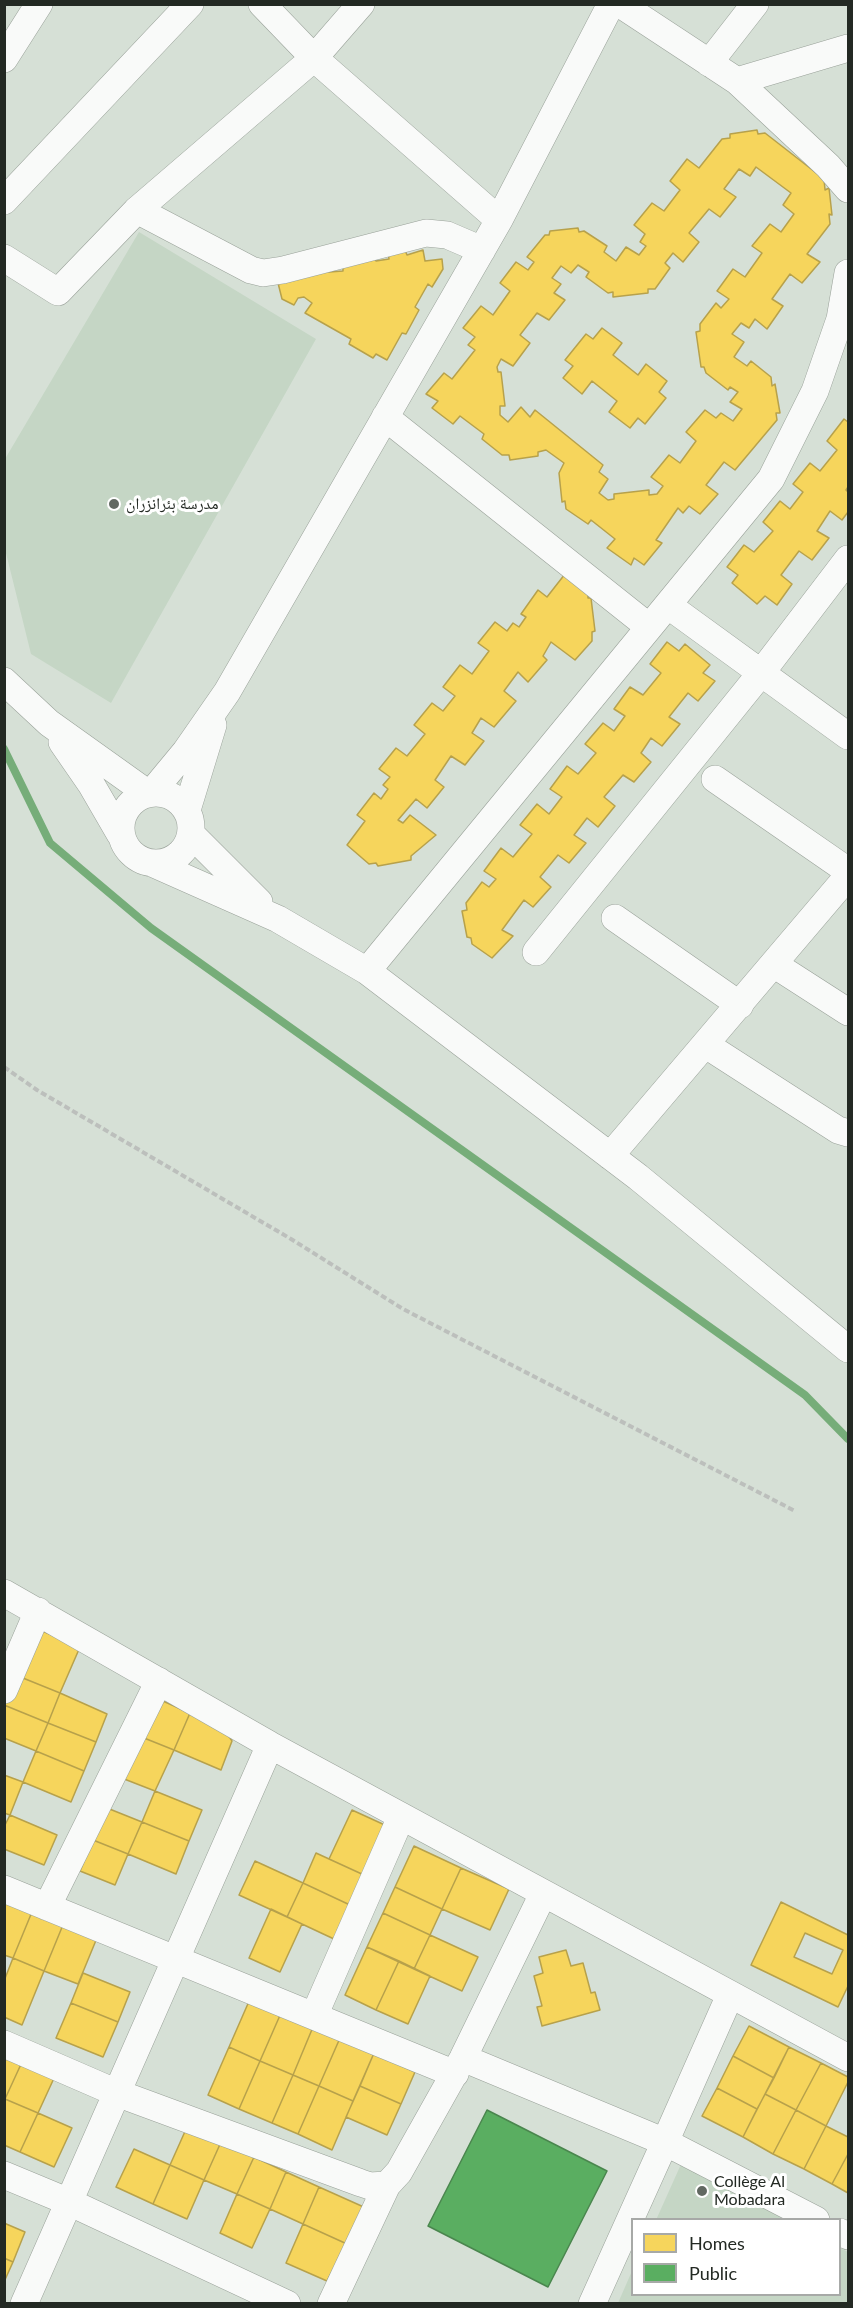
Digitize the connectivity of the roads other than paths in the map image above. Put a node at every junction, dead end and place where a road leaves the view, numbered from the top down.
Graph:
1 (39, 4) edge
2 (189, 4) edge
3 (262, 4) edge
4 (361, 4) edge
5 (611, 4) edge
6 (620, 4) edge
7 (755, 4) edge
8 (849, 48) edge
9 (314, 58) junction
10 (4, 59) edge
11 (708, 63) junction
12 (737, 81) junction
13 (849, 189) edge
14 (4, 201) edge
15 (136, 210) junction
16 (500, 220) junction
17 (482, 250) junction
18 (4, 258) edge
19 (849, 273) edge
20 (385, 417) junction
21 (849, 559) edge
22 (669, 606) junction
23 (649, 627) junction
24 (761, 673) junction
25 (4, 681) edge
26 (227, 692) junction
27 (49, 723) junction
28 (849, 736) edge
29 (715, 779) dead end
30 (149, 793) junction
31 (189, 822) junction
32 (120, 834) junction
33 (154, 864) junction
34 (849, 871) edge
35 (849, 876) edge
36 (615, 918) dead end
37 (278, 919) junction
38 (536, 951) dead end
39 (775, 965) junction
40 (367, 971) junction
41 (740, 1005) junction
42 (849, 1012) edge
43 (706, 1045) junction
44 (849, 1133) edge
45 (610, 1156) junction
46 (849, 1349) edge
47 (4, 1593) edge
48 (38, 1611) junction
49 (159, 1681) junction
50 (4, 1690) edge
51 (270, 1745) junction
52 (401, 1817) junction
53 (4, 1889) edge
54 (543, 1894) junction
55 (47, 1907) junction
56 (176, 1959) junction
57 (730, 1995) junction
58 (314, 2016) junction
59 (4, 2044) edge
60 (849, 2058) edge
61 (459, 2066) junction
62 (117, 2093) junction
63 (665, 2142) junction
64 (4, 2175) edge
65 (387, 2185) junction
66 (69, 2202) junction
67 (812, 2218) edge
68 (24, 2304) edge
69 (286, 2304) edge
70 (332, 2304) edge
71 (592, 2304) edge

1 - 10 street
2 - 14 street
3 - 9 street
4 - 9 street
5 - 16 street
6 - 11 street
7 - 11 street
8 - 12 street
9 - 15 street
9 - 16 street
11 - 12 street
12 - 13 street
15 - 17 street
15 - 18 street
16 - 17 street
17 - 20 street
19 - 22 street
20 - 23 street
20 - 26 street
21 - 24 street
22 - 23 street
22 - 24 street
23 - 40 street
24 - 28 street
24 - 38 street
25 - 27 street
26 - 30 street
26 - 31 street
27 - 30 street
27 - 32 street
29 - 34 street
30 - 31 street
30 - 32 street
31 - 33 street
31 - 37 street
32 - 33 street
33 - 37 street
35 - 39 street
36 - 41 street
37 - 40 street
39 - 41 street
39 - 42 street
40 - 45 street
41 - 43 street
43 - 44 street
43 - 45 street
45 - 46 street
47 - 48 street
48 - 49 street
48 - 50 street
49 - 51 street
49 - 55 street
51 - 52 street
51 - 56 street
52 - 54 street
52 - 58 street
53 - 55 street
54 - 57 street
54 - 61 street
55 - 56 street
56 - 58 street
56 - 62 street
57 - 60 street
57 - 63 street
58 - 61 street
59 - 62 street
61 - 63 street
61 - 65 street
62 - 65 street
62 - 66 street
63 - 67 street
63 - 71 street
64 - 66 street
65 - 70 street
66 - 68 street
66 - 69 street

